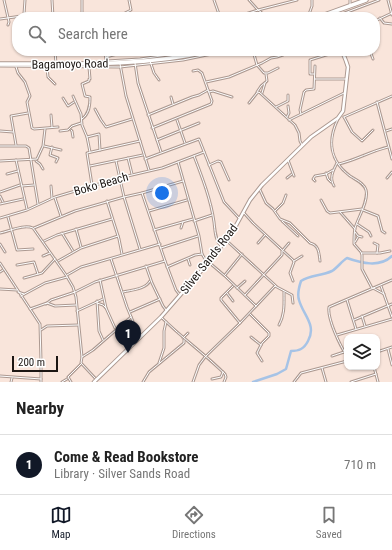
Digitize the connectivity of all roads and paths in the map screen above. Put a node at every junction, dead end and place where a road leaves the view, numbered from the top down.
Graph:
1 (0, 0) edge
2 (4, 0) edge
3 (26, 0) edge
4 (52, 0) edge
5 (82, 0) edge
6 (129, 0) edge
7 (214, 0) edge
8 (249, 0) edge
9 (288, 0) edge
10 (297, 0) edge
11 (312, 0) edge
12 (350, 0) edge
13 (366, 0) edge
14 (379, 0) edge
15 (388, 0) edge
16 (288, 2) junction
17 (350, 6) junction
18 (258, 10) junction
19 (24, 12) edge
20 (53, 12) edge
21 (82, 12) edge
22 (128, 12) edge
23 (218, 12) edge
24 (252, 12) edge
25 (261, 12) edge
26 (310, 12) edge
27 (333, 12) edge
28 (347, 12) edge
29 (392, 13) edge
30 (12, 16) edge
31 (8, 17) junction
32 (380, 18) joint
33 (0, 19) edge
34 (392, 24) edge
35 (8, 25) dead end
36 (55, 56) edge
37 (110, 56) edge
38 (161, 56) edge
39 (182, 56) edge
40 (205, 56) edge
41 (254, 56) edge
42 (280, 56) edge
43 (323, 56) edge
44 (343, 56) edge
45 (372, 56) edge
46 (106, 57) joint
47 (373, 59) dead end
48 (107, 62) junction
49 (150, 62) junction
50 (56, 64) junction
51 (136, 64) junction
52 (0, 65) edge
53 (120, 65) junction
54 (257, 65) junction
55 (16, 66) junction
56 (315, 66) dead end
57 (47, 67) junction
58 (89, 67) junction
59 (278, 68) dead end
60 (193, 71) dead end
61 (266, 73) junction
62 (315, 74) junction
63 (314, 79) junction
64 (159, 80) dead end
65 (346, 80) junction
66 (205, 82) junction
67 (265, 83) junction
68 (54, 84) dead end
69 (208, 91) junction
70 (257, 93) junction
71 (345, 93) junction
72 (262, 94) junction
73 (288, 95) dead end
74 (72, 96) dead end
75 (392, 96) edge
76 (171, 97) dead end
77 (232, 97) dead end
78 (63, 98) dead end
79 (75, 102) junction
80 (377, 102) junction
81 (249, 103) dead end
82 (173, 105) junction
83 (288, 106) dead end
84 (276, 107) junction
85 (95, 109) dead end
86 (28, 113) junction
87 (301, 114) junction
88 (51, 115) dead end
89 (148, 115) junction
90 (341, 115) junction
91 (286, 117) junction
92 (344, 117) junction
93 (132, 118) junction
94 (338, 118) junction
95 (82, 119) junction
96 (177, 119) junction
97 (289, 120) junction
98 (82, 123) junction
99 (199, 123) dead end
100 (58, 127) dead end
101 (45, 128) junction
102 (52, 128) junction
103 (152, 128) junction
104 (70, 129) junction
105 (392, 129) edge
106 (180, 130) junction
107 (373, 130) dead end
108 (0, 131) edge
109 (60, 131) dead end
110 (385, 131) junction
111 (14, 132) junction
112 (73, 137) dead end
113 (87, 137) junction
114 (156, 140) junction
115 (140, 141) junction
116 (185, 143) junction
117 (0, 146) edge
118 (16, 146) junction
119 (43, 146) junction
120 (302, 146) junction
121 (52, 147) junction
122 (388, 147) junction
123 (61, 150) dead end
124 (100, 150) junction
125 (90, 152) junction
126 (204, 152) junction
127 (161, 153) junction
128 (144, 154) junction
129 (194, 156) junction
130 (128, 158) junction
131 (145, 159) junction
132 (392, 159) edge
133 (0, 160) edge
134 (16, 160) junction
135 (32, 160) junction
136 (36, 160) junction
137 (287, 160) junction
138 (116, 161) junction
139 (56, 162) dead end
140 (177, 162) junction
141 (338, 163) junction
142 (209, 165) junction
143 (89, 166) junction
144 (42, 169) dead end
145 (333, 170) junction
146 (19, 171) junction
147 (149, 171) junction
148 (392, 172) edge
149 (326, 173) junction
150 (7, 174) dead end
151 (292, 174) junction
152 (132, 175) junction
153 (294, 176) dead end
154 (119, 178) junction
155 (287, 178) dead end
156 (387, 178) dead end
157 (229, 180) dead end
158 (184, 181) junction
159 (315, 181) dead end
160 (332, 183) junction
161 (35, 184) junction
162 (21, 185) junction
163 (51, 186) dead end
164 (92, 186) junction
165 (334, 186) dead end
166 (259, 189) junction
167 (0, 192) edge
168 (142, 193) junction
169 (286, 195) dead end
170 (0, 196) edge
171 (55, 197) junction
172 (124, 197) junction
173 (24, 198) junction
174 (52, 199) junction
175 (188, 200) junction
176 (321, 200) dead end
177 (107, 201) junction
178 (4, 203) junction
179 (0, 204) edge
180 (38, 204) junction
181 (362, 209) junction
182 (27, 210) junction
183 (149, 211) junction
184 (243, 211) junction
185 (274, 211) junction
186 (340, 212) junction
187 (212, 215) junction
188 (8, 216) junction
189 (61, 216) junction
190 (0, 218) edge
191 (194, 218) junction
192 (112, 219) junction
193 (239, 219) junction
194 (281, 219) junction
195 (183, 221) junction
196 (194, 221) junction
197 (357, 224) junction
198 (33, 228) junction
199 (181, 228) dead end
200 (76, 229) junction
201 (355, 229) junction
202 (13, 230) junction
203 (154, 230) junction
204 (355, 232) junction
205 (0, 233) edge
206 (62, 233) junction
207 (266, 234) junction
208 (385, 234) dead end
209 (118, 236) junction
210 (199, 236) junction
211 (298, 236) dead end
212 (358, 236) junction
213 (371, 236) dead end
214 (185, 237) dead end
215 (362, 237) dead end
216 (226, 240) junction
217 (185, 241) junction
218 (43, 242) junction
219 (258, 243) dead end
220 (289, 243) dead end
221 (354, 243) junction
222 (374, 243) dead end
223 (0, 244) edge
224 (160, 244) junction
225 (221, 246) junction
226 (81, 248) junction
227 (34, 249) dead end
228 (140, 249) junction
229 (161, 249) junction
230 (282, 250) junction
231 (390, 251) dead end
232 (5, 252) dead end
233 (51, 252) junction
234 (73, 252) junction
235 (362, 252) junction
236 (377, 253) junction
237 (122, 254) junction
238 (202, 254) junction
239 (242, 254) junction
240 (43, 256) dead end
241 (302, 256) dead end
242 (110, 258) junction
243 (188, 258) junction
244 (55, 259) junction
245 (57, 261) junction
246 (164, 261) junction
247 (320, 261) dead end
248 (294, 262) junction
249 (0, 263) edge
250 (208, 263) junction
251 (17, 265) dead end
252 (190, 265) dead end
253 (146, 266) junction
254 (167, 267) junction
255 (4, 269) junction
256 (0, 272) edge
257 (38, 274) junction
258 (116, 275) junction
259 (264, 275) junction
260 (67, 276) junction
261 (225, 276) junction
262 (24, 278) dead end
263 (100, 280) junction
264 (151, 280) junction
265 (392, 280) edge
266 (245, 281) dead end
267 (293, 281) dead end
268 (149, 284) junction
269 (152, 284) junction
270 (234, 285) junction
271 (381, 285) junction
272 (277, 286) junction
273 (237, 288) junction
274 (373, 288) junction
275 (0, 289) edge
276 (17, 290) junction
277 (284, 291) junction
278 (18, 292) junction
279 (75, 292) junction
280 (122, 292) junction
281 (226, 293) junction
282 (25, 294) junction
283 (384, 294) junction
284 (180, 295) junction
285 (245, 296) junction
286 (21, 297) junction
287 (104, 298) junction
288 (347, 298) junction
289 (160, 299) junction
290 (233, 301) dead end
291 (97, 302) junction
292 (293, 303) dead end
293 (46, 304) junction
294 (392, 304) edge
295 (76, 305) junction
296 (388, 305) junction
297 (256, 306) junction
298 (106, 308) junction
299 (30, 309) junction
300 (167, 310) junction
301 (77, 311) junction
302 (129, 312) junction
303 (249, 314) junction
304 (131, 316) junction
305 (362, 316) junction
306 (160, 317) junction
307 (392, 318) edge
308 (354, 320) junction
309 (166, 322) junction
310 (240, 323) junction
311 (79, 325) junction
312 (279, 325) dead end
313 (366, 326) junction
314 (116, 329) junction
315 (40, 330) junction
316 (356, 330) junction
317 (188, 332) dead end
318 (336, 335) junction
319 (139, 337) junction
320 (251, 337) dead end
321 (184, 338) junction
322 (104, 340) junction
323 (261, 346) junction
324 (392, 347) edge
325 (388, 349) junction
326 (344, 350) edge
327 (380, 351) edge
328 (344, 352) edge
329 (332, 356) dead end
330 (82, 357) junction
331 (205, 357) junction
332 (262, 361) dead end
333 (344, 362) edge
334 (81, 363) junction
335 (159, 364) junction
336 (392, 365) edge
337 (322, 368) junction
338 (375, 370) edge
339 (223, 371) junction
340 (376, 374) junction
341 (0, 376) edge
342 (12, 377) junction
343 (41, 379) junction
344 (68, 379) junction
345 (212, 379) dead end
346 (65, 381) edge
347 (95, 381) edge
348 (11, 382) edge
349 (41, 382) edge
350 (62, 382) edge
351 (71, 382) edge
352 (100, 382) edge
353 (144, 382) edge
354 (193, 382) edge
355 (224, 382) edge
356 (294, 382) edge
357 (326, 382) edge
358 (351, 382) edge
359 (355, 382) edge
360 (378, 382) edge

1 - 2 street
2 - 31 street
3 - 19 street
4 - 20 street
5 - 21 street
6 - 22 street
7 - 23 street
8 - 18 street
9 - 16 street
10 - 16 street
11 - 26 street
12 - 17 street
13 - 17 highway
14 - 28 street
15 - 29 street
16 - 18 street
17 - 27 highway
18 - 24 street
18 - 25 street
29 - 32 street
30 - 31 street
31 - 33 street
31 - 35 street
32 - 34 street
36 - 50 street
37 - 46 street
38 - 48 street
39 - 49 highway, Bagamoyo Road
40 - 49 street
41 - 54 street
42 - 54 street
43 - 62 street
44 - 65 street
45 - 47 street
46 - 48 street
48 - 50 highway, Bagamoyo Road
48 - 53 highway, Bagamoyo Road
49 - 51 highway, Bagamoyo Road
49 - 64 street
50 - 52 highway, Bagamoyo Road
51 - 53 highway, Bagamoyo Road
51 - 89 street
52 - 55 street
53 - 58 street
53 - 93 street
54 - 61 street
54 - 66 street
55 - 57 street
55 - 86 street
56 - 62 street
57 - 58 street
57 - 68 street
58 - 95 street
59 - 61 street
60 - 66 street
61 - 67 street
62 - 63 street
63 - 65 street
63 - 87 street
65 - 71 street
66 - 69 street
67 - 70 street
67 - 72 street
69 - 77 street
69 - 82 street
69 - 96 street
70 - 72 street
70 - 81 street
71 - 87 street
71 - 90 street
72 - 84 street
73 - 84 street
74 - 79 street
75 - 80 street
76 - 82 street
78 - 79 street
79 - 95 street
80 - 92 street
80 - 110 street
82 - 89 street
83 - 91 street
84 - 91 street
85 - 93 street
86 - 101 street
86 - 111 street
87 - 97 street
88 - 102 street
89 - 103 street
90 - 92 street
90 - 94 street, Silver Sands Road
91 - 97 street
92 - 107 street
93 - 115 street
94 - 120 street, Silver Sands Road
94 - 141 street
95 - 98 street
96 - 103 street
96 - 106 street
97 - 120 street
98 - 104 street
98 - 113 street
99 - 106 street
100 - 102 street
101 - 102 street
101 - 119 street
103 - 114 street
104 - 109 street
104 - 112 street
105 - 110 street
106 - 114 street
106 - 116 street
108 - 111 street
110 - 122 street
111 - 118 street
113 - 124 street
113 - 125 street
114 - 127 street
115 - 124 street
115 - 128 street
116 - 126 street
116 - 127 street
117 - 118 street
118 - 135 street
119 - 121 street
119 - 136 street
120 - 137 street, Silver Sands Road
121 - 123 street
121 - 139 street
122 - 132 street
122 - 141 street
124 - 125 street
125 - 143 street
126 - 129 street, Boko Beach
126 - 142 street
127 - 131 street
128 - 130 street
128 - 131 street
129 - 140 street, Boko Beach
129 - 187 street
130 - 138 street
130 - 152 street
131 - 147 street
133 - 134 street
134 - 135 street
134 - 146 street
135 - 136 street
135 - 161 street
136 - 144 street
137 - 151 street
137 - 166 street, Silver Sands Road
138 - 143 street
138 - 154 street
140 - 147 street, Boko Beach
140 - 158 street
141 - 145 street
141 - 181 street
142 - 157 street
142 - 193 street
143 - 164 street
145 - 149 street
145 - 160 street
146 - 150 street
146 - 162 street
147 - 152 street, Boko Beach
148 - 156 street
149 - 159 street
149 - 160 street
151 - 153 street
151 - 155 street
152 - 154 street, Boko Beach
154 - 164 street, Boko Beach
154 - 172 street
158 - 168 street
158 - 175 street
160 - 165 street
161 - 162 street
161 - 180 street
162 - 167 street
162 - 173 street
163 - 174 street
164 - 171 street, Boko Beach
166 - 184 street, Silver Sands Road
166 - 185 street
168 - 172 street
168 - 183 street
169 - 185 street
170 - 178 street
171 - 174 street, Boko Beach
171 - 189 street
172 - 177 street
172 - 228 street
173 - 178 street
173 - 182 street
174 - 180 street, Boko Beach
175 - 183 street
175 - 191 street
176 - 186 street
177 - 189 street
177 - 192 street
178 - 179 street
180 - 182 street, Boko Beach
181 - 186 street
181 - 197 street
181 - 208 street
182 - 188 street, Boko Beach
183 - 203 street
184 - 193 street, Silver Sands Road
184 - 207 street
185 - 194 street
186 - 201 street
187 - 196 street
187 - 225 street
188 - 190 street, Boko Beach
188 - 202 street
189 - 198 street
191 - 195 street
191 - 196 street
192 - 200 street
192 - 209 street
193 - 216 street, Silver Sands Road
194 - 211 street
194 - 247 street
195 - 199 street
195 - 203 street
196 - 210 street
197 - 201 street
197 - 213 street
198 - 202 street
198 - 218 street
200 - 206 street
200 - 226 street
201 - 204 street
202 - 205 street
202 - 227 street
203 - 224 street
204 - 212 street
204 - 221 street
206 - 218 street
206 - 234 street
207 - 219 street
207 - 230 street
209 - 226 street
209 - 237 street
210 - 217 street
210 - 238 street
212 - 215 street
212 - 221 street
214 - 217 street
216 - 225 street, Silver Sands Road
216 - 239 street
217 - 229 street
218 - 233 street
220 - 230 street
221 - 235 street
222 - 236 street
223 - 232 street
224 - 228 street
224 - 229 street
225 - 250 street, Silver Sands Road
226 - 234 street
228 - 237 street
229 - 246 street
230 - 248 street
230 - 259 street
231 - 236 street
233 - 240 street
233 - 244 street
234 - 245 street
235 - 236 street
235 - 274 street
237 - 242 street
238 - 243 street
238 - 250 street
239 - 259 street
239 - 261 street
241 - 248 street
242 - 258 street
242 - 260 street
243 - 252 street
243 - 254 street
244 - 245 street
244 - 257 street
245 - 260 street
246 - 253 street
246 - 254 street
248 - 267 street
249 - 255 street
250 - 261 street
250 - 284 street, Silver Sands Road
251 - 257 street
253 - 258 street
253 - 264 street
254 - 284 street
255 - 256 street
255 - 276 street
257 - 262 street
258 - 263 street
258 - 280 street
259 - 272 street
259 - 285 street
260 - 279 street
260 - 282 street
261 - 270 street
263 - 279 street
263 - 287 street
264 - 268 street
264 - 269 street
265 - 271 street
266 - 273 street
268 - 269 street
268 - 280 street
269 - 289 street
270 - 273 street
270 - 281 street
271 - 274 street
271 - 283 street
272 - 277 street
272 - 297 street
273 - 285 street
274 - 283 street
274 - 288 street
275 - 276 street
276 - 278 street
277 - 292 street
277 - 312 street
278 - 282 street
278 - 286 street
279 - 293 street
279 - 295 street
280 - 302 street
281 - 290 street
281 - 310 street
282 - 286 street
283 - 296 street
284 - 300 street, Silver Sands Road
285 - 297 street
286 - 299 street
287 - 291 street
287 - 298 street
288 - 308 street
288 - 318 street
289 - 300 street
289 - 302 street
291 - 298 street
291 - 301 street
291 - 322 street
293 - 295 street
293 - 299 street
294 - 296 street
295 - 301 street
296 - 305 street
296 - 307 street
297 - 303 street
298 - 314 street
299 - 315 street
300 - 306 street, Silver Sands Road
301 - 311 street
302 - 304 street
303 - 310 street
303 - 323 street
304 - 314 street
304 - 319 street
305 - 308 street
305 - 313 street
306 - 309 street
306 - 319 street, Silver Sands Road
307 - 313 street
308 - 316 street
309 - 321 street
309 - 335 street
310 - 331 street
311 - 315 street
311 - 330 street
313 - 316 street
314 - 322 street
315 - 343 street
316 - 318 street
317 - 321 street
318 - 326 street
319 - 347 street, Silver Sands Road
320 - 323 street
321 - 331 street
321 - 335 street
322 - 330 street
323 - 332 street
324 - 325 street
325 - 327 street
325 - 336 street
328 - 329 street
330 - 334 street
331 - 339 street
331 - 354 street
333 - 337 street
334 - 344 street
334 - 347 street
335 - 353 street
337 - 356 street
337 - 357 street
338 - 340 street
339 - 345 street
339 - 355 street
340 - 359 street
340 - 360 street
341 - 342 street
342 - 343 street
342 - 348 street
343 - 349 street
344 - 346 street
344 - 351 street
346 - 350 street
347 - 352 street
358 - 359 street

